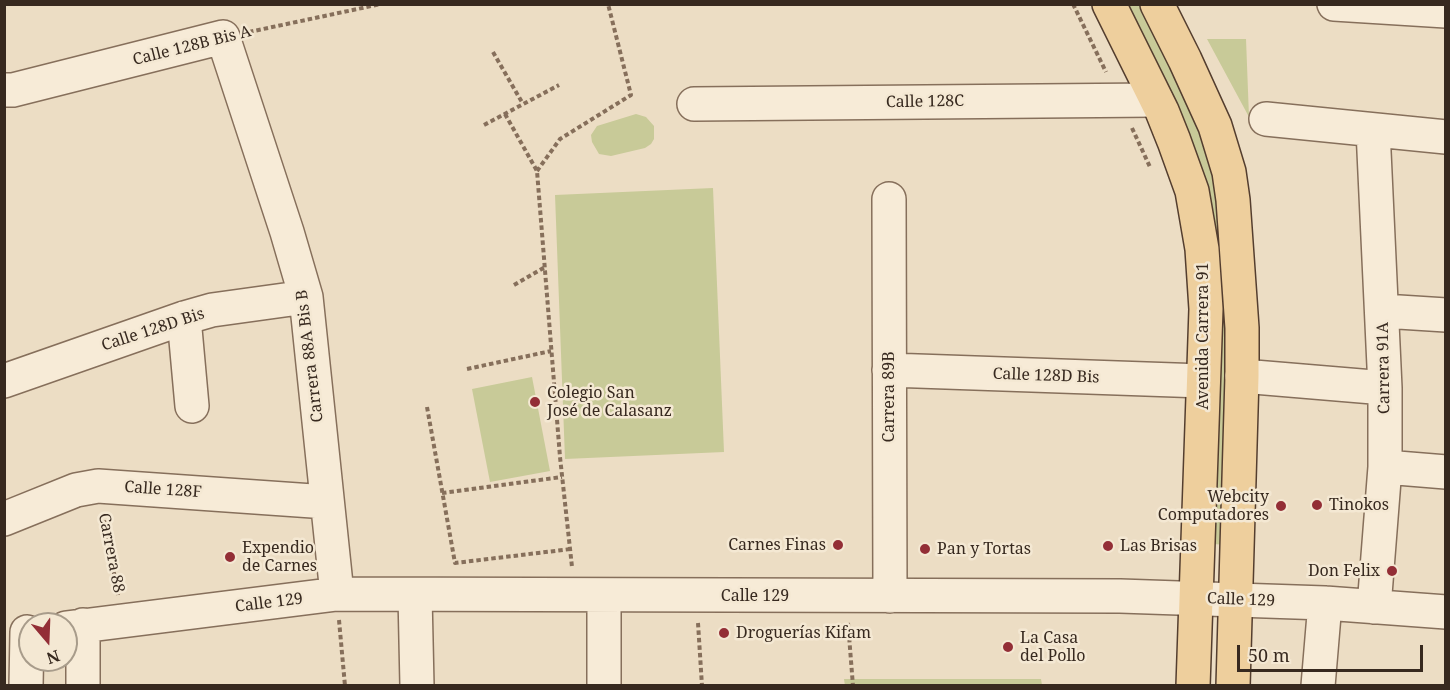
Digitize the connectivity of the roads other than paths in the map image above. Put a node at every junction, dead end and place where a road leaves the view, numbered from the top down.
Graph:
1 (1109, 4) edge
2 (1157, 4) edge
3 (1334, 4) edge
4 (1446, 11) edge
5 (223, 37) joint
6 (4, 90) edge
7 (1156, 100) junction
8 (694, 104) dead end
9 (1266, 119) dead end
10 (1374, 130) junction
11 (1446, 137) edge
12 (889, 199) dead end
13 (306, 297) junction
14 (1383, 310) junction
15 (1446, 315) edge
16 (184, 318) junction
17 (889, 370) junction
18 (1242, 376) junction
19 (4, 381) edge
20 (1203, 381) junction
21 (1385, 388) junction
22 (192, 406) dead end
23 (1385, 467) junction
24 (1446, 472) edge
25 (327, 502) junction
26 (4, 519) edge
27 (337, 594) junction
28 (415, 595) junction
29 (590, 595) junction
30 (890, 596) junction
31 (1196, 599) junction
32 (1236, 600) junction
33 (1325, 603) junction
34 (1374, 607) junction
35 (1446, 612) edge
36 (78, 627) edge
37 (78, 653) edge
38 (83, 686) edge
39 (417, 686) edge
40 (604, 686) edge
41 (1193, 686) edge
42 (1233, 686) edge
43 (1318, 686) edge

1 - 7 main road, Avenida Carrera 91
2 - 18 main road
3 - 4 street
5 - 6 street, Calle 128B Bis A
5 - 13 street, Carrera 88A Bis B
7 - 8 street, Calle 128C
7 - 20 main road, Avenida Carrera 91
9 - 10 street
10 - 11 street
10 - 14 street, Carrera 91A
12 - 17 street, Carrera 89B
13 - 16 street, Calle 128D Bis
13 - 25 street, Carrera 88A Bis B
14 - 15 street
14 - 21 street, Carrera 91A
16 - 19 street, Calle 128D Bis
16 - 22 street
17 - 20 street, Calle 128D Bis
17 - 30 street, Carrera 89B
18 - 21 street
18 - 32 main road
20 - 31 main road, Avenida Carrera 91
21 - 23 street, Carrera 91A
23 - 24 street
23 - 34 street, Carrera 91A
25 - 26 street, Calle 128F
25 - 27 street, Carrera 88A Bis B
27 - 28 street, Calle 129
27 - 36 street, Calle 129
28 - 29 street, Calle 129
28 - 39 street
29 - 30 street, Calle 129
29 - 40 street
30 - 31 street, Calle 129
31 - 32 street, Calle 129
31 - 41 main road, Avenida Carrera 91
32 - 33 street, Calle 129
32 - 42 main road
33 - 34 street, Calle 129
33 - 43 street
34 - 35 street, Calle 129
37 - 38 street

